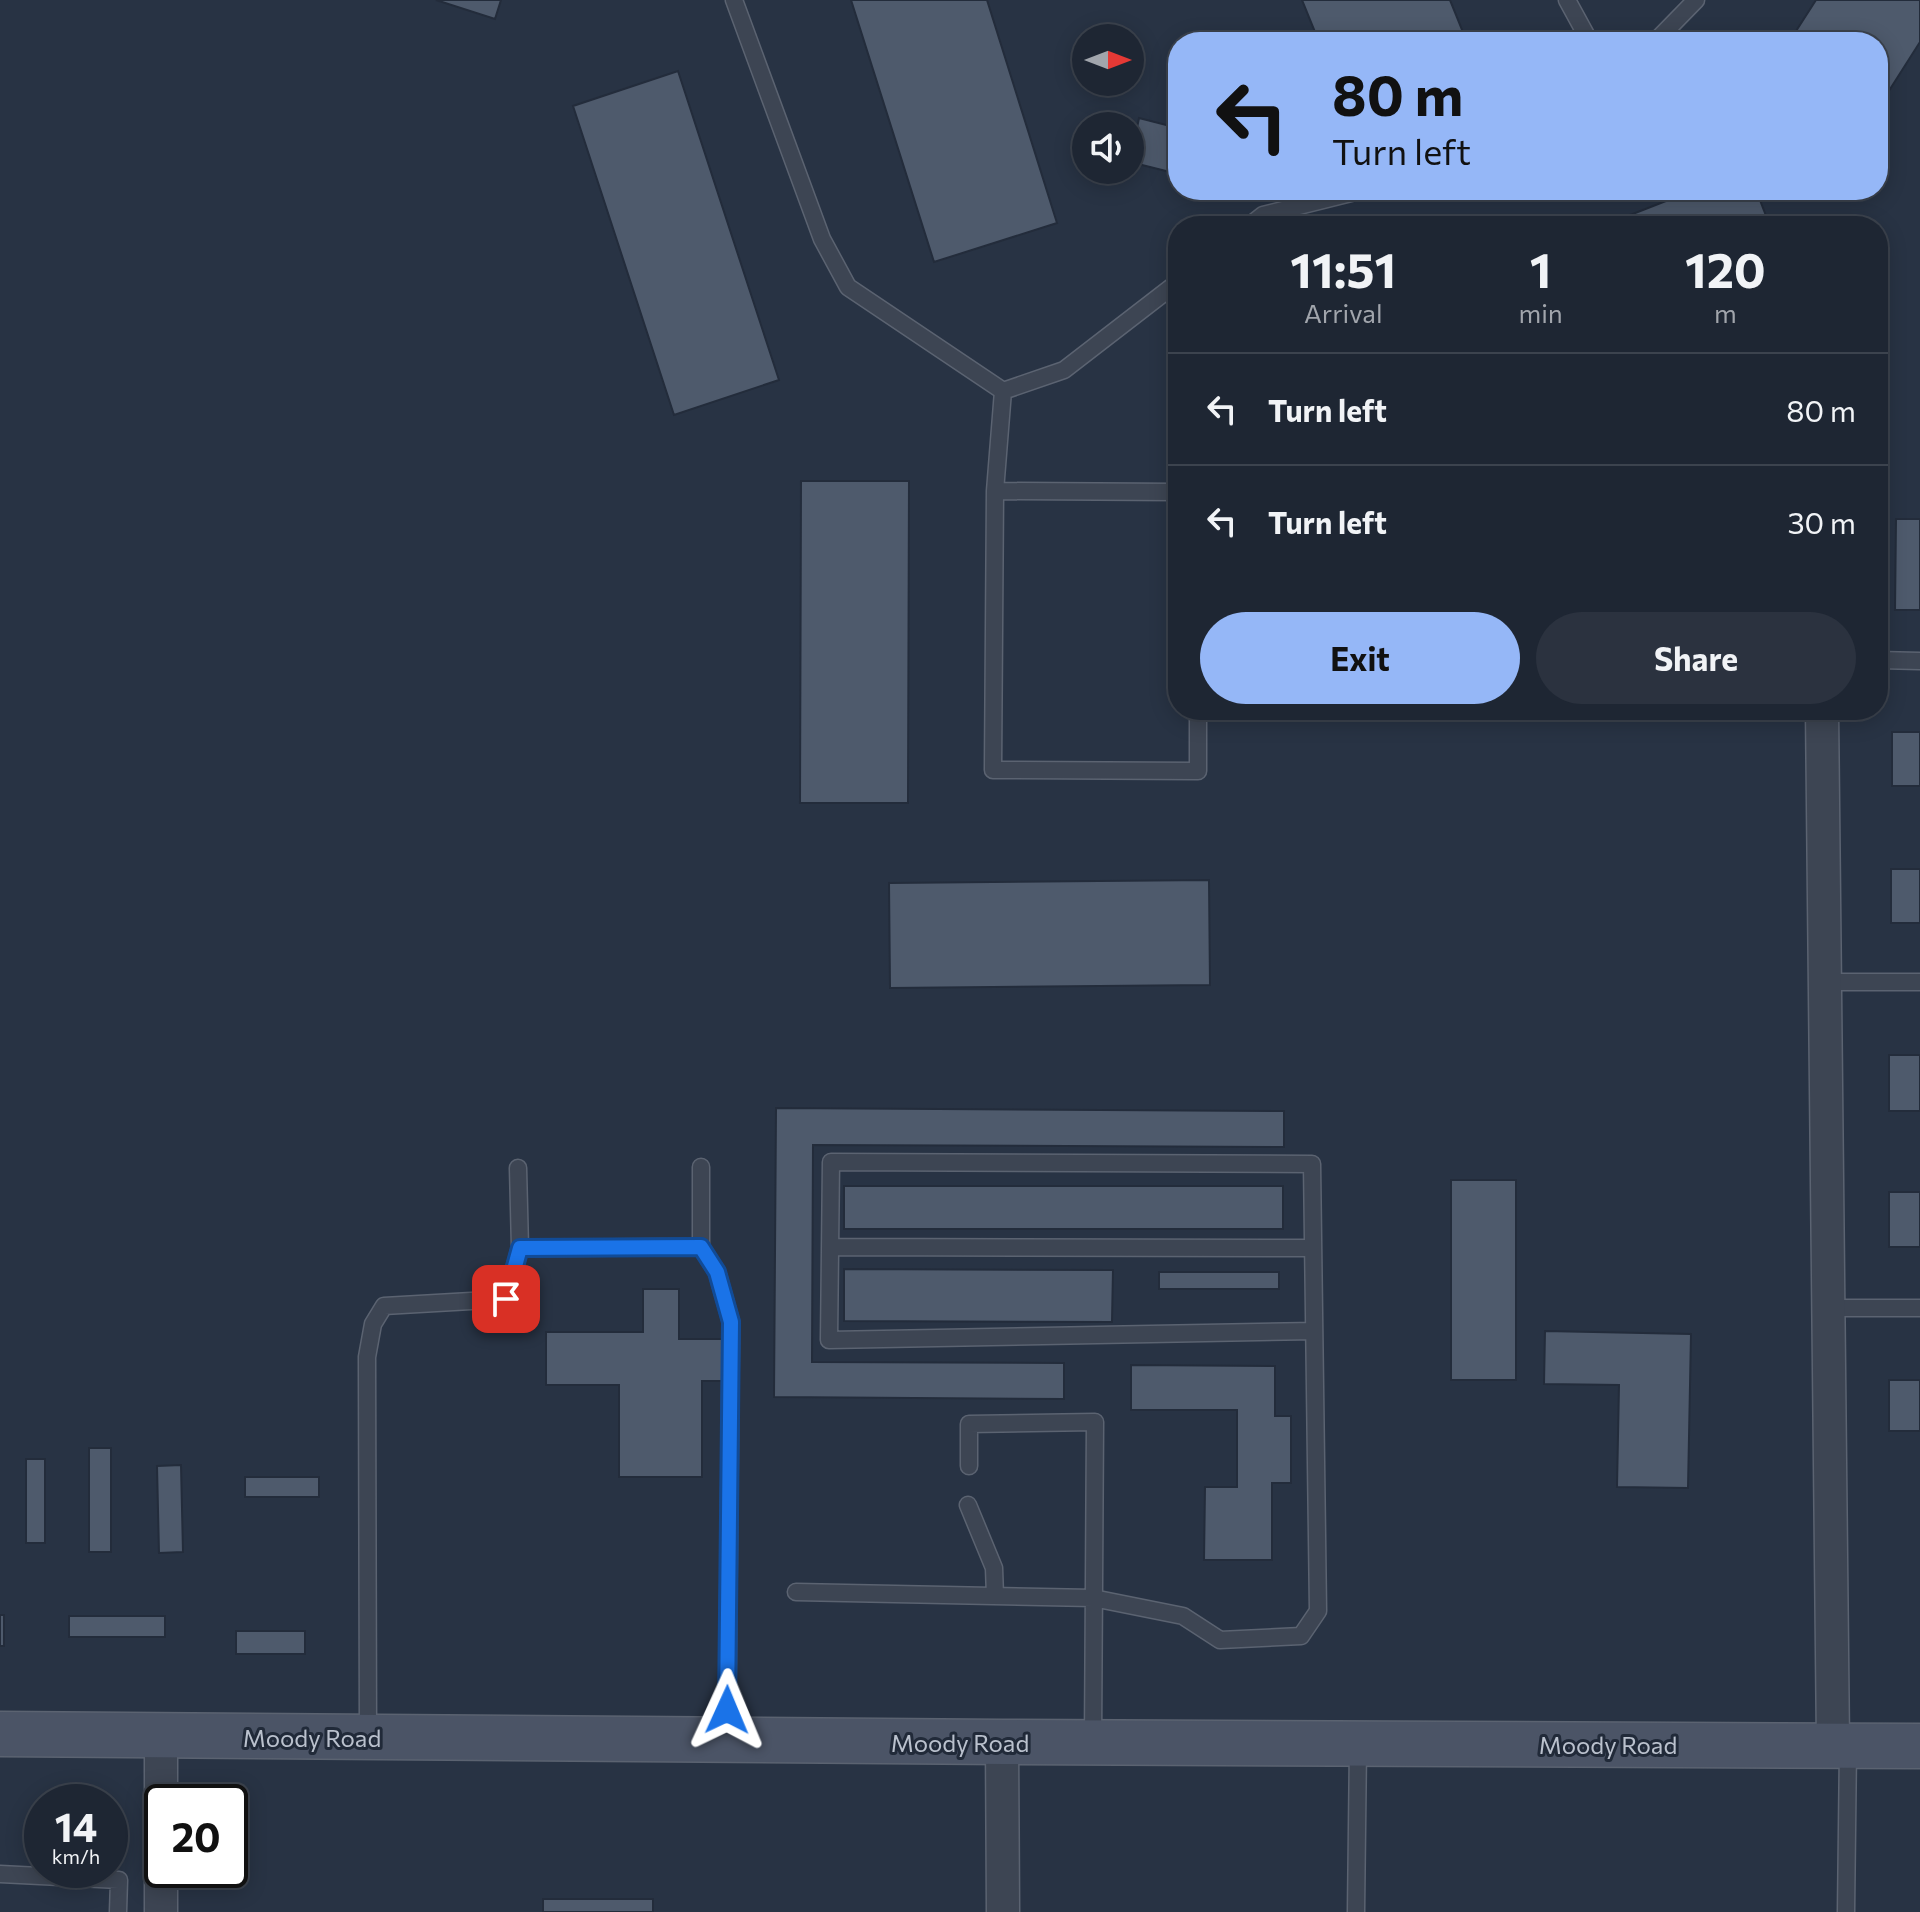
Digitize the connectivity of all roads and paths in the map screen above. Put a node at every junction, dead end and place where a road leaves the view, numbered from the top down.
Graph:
1 (734, 0) edge
2 (1567, 0) edge
3 (1696, 0) edge
4 (1585, 32) edge
5 (1665, 32) edge
6 (1323, 200) edge
7 (1262, 216) edge
8 (1168, 290) edge
9 (1003, 391) junction
10 (995, 491) junction
11 (1168, 492) edge
12 (1888, 660) edge
13 (1920, 661) edge
14 (1198, 720) edge
15 (1822, 720) edge
16 (1825, 982) junction
17 (1920, 982) edge
18 (701, 1167) dead end
19 (518, 1168) dead end
20 (701, 1247) junction
21 (830, 1247) junction
22 (520, 1248) junction
23 (1313, 1248) junction
24 (1829, 1308) junction
25 (1920, 1308) edge
26 (1314, 1331) junction
27 (969, 1466) dead end
28 (968, 1505) dead end
29 (796, 1592) dead end
30 (995, 1596) junction
31 (1093, 1598) junction
32 (0, 1734) edge
33 (161, 1736) junction
34 (368, 1737) junction
35 (727, 1740) junction
36 (1002, 1742) junction
37 (1093, 1743) junction
38 (1358, 1743) junction
39 (1840, 1745) junction
40 (1920, 1746) edge
41 (0, 1874) edge
42 (118, 1912) edge
43 (161, 1912) edge
44 (1003, 1912) edge
45 (1356, 1912) edge
46 (1846, 1912) edge

1 - 9 lane
2 - 4 lane
3 - 5 lane
6 - 7 lane
8 - 9 lane
9 - 10 lane
10 - 11 lane
10 - 14 lane
12 - 13 lane
15 - 16 street
16 - 17 lane
16 - 24 street
18 - 20 lane
19 - 22 lane
20 - 22 lane
20 - 35 lane
21 - 23 lane
21 - 23 lane
21 - 26 lane
22 - 34 lane
23 - 26 lane
24 - 25 lane
24 - 39 street
26 - 31 lane
27 - 31 lane
28 - 30 lane
29 - 30 lane
30 - 31 lane
31 - 37 lane
32 - 33 main road, Moody Road
33 - 34 main road, Moody Road
33 - 43 street
34 - 35 main road, Moody Road
35 - 36 main road, Moody Road
36 - 37 main road, Moody Road
36 - 44 street
37 - 38 main road, Moody Road
38 - 39 main road, Moody Road
38 - 45 lane
39 - 40 main road, Moody Road
39 - 46 lane
41 - 42 lane

